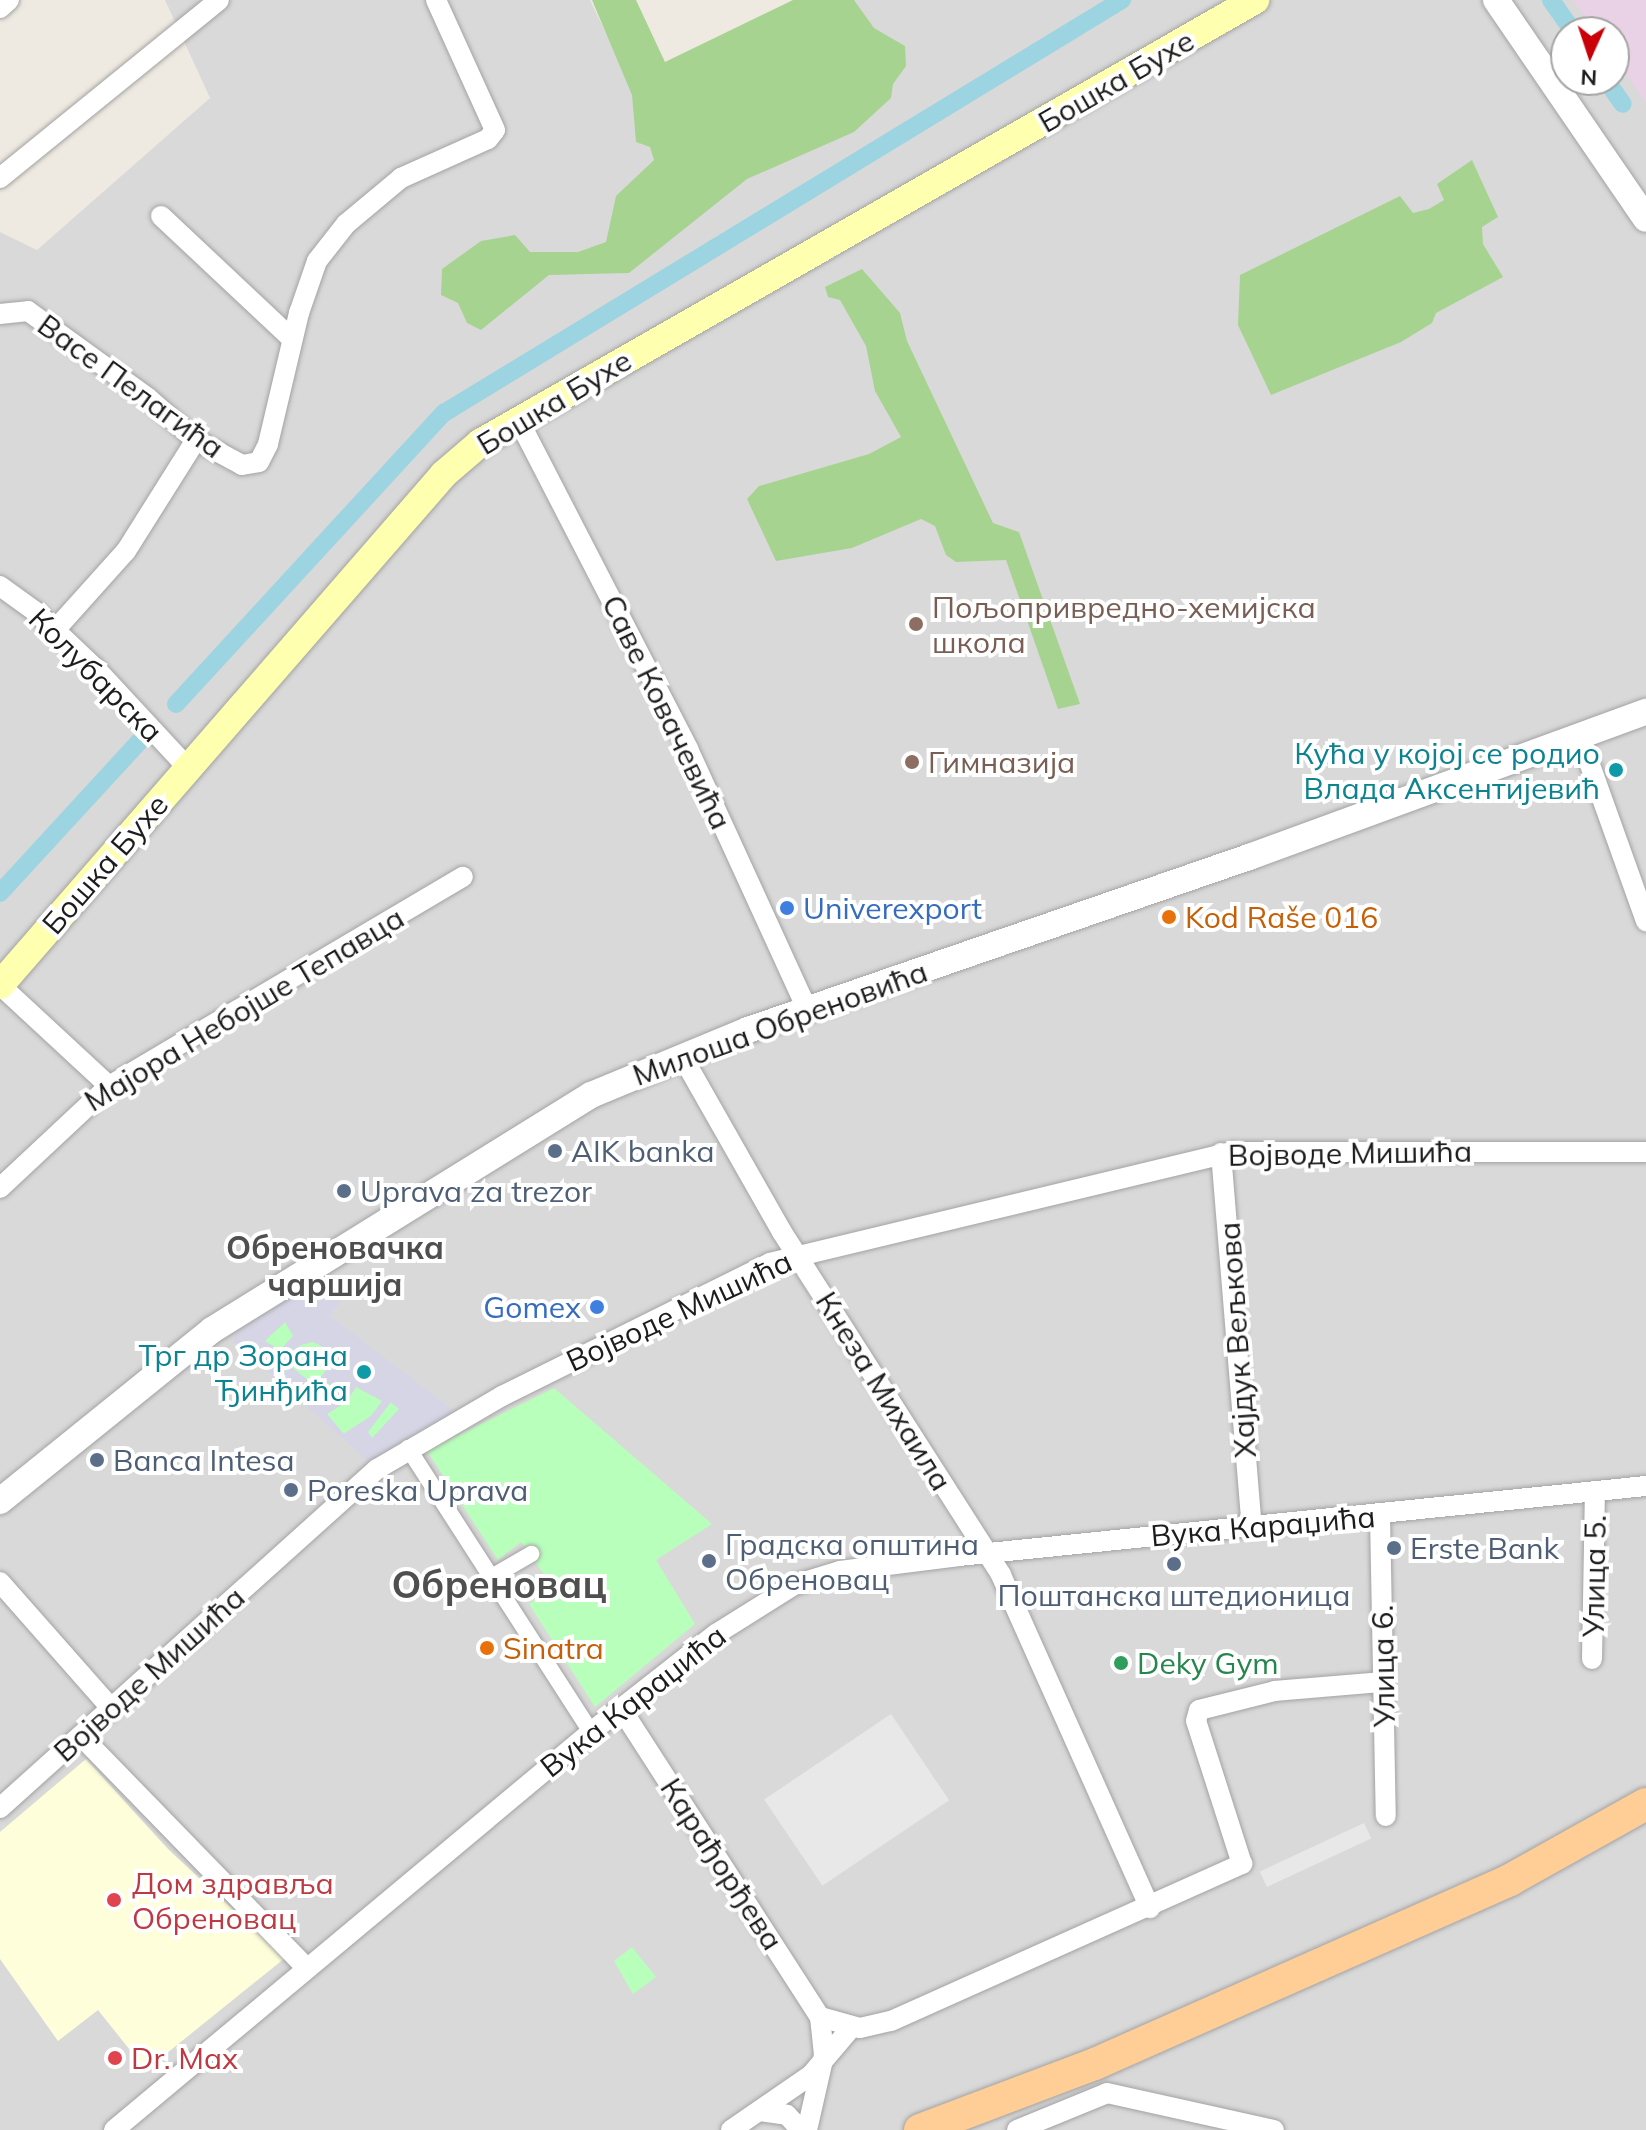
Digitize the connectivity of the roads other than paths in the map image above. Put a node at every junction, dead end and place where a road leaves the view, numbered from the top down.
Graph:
1 (9, 0) edge
2 (219, 0) edge
3 (436, 0) edge
4 (1255, 0) edge
5 (1496, 0) edge
6 (0, 8) edge
7 (0, 178) edge
8 (161, 216) dead end
9 (1646, 219) edge
10 (0, 314) edge
11 (292, 339) junction
12 (518, 419) junction
13 (196, 440) junction
14 (3, 593) edge
15 (55, 630) junction
16 (1646, 712) edge
17 (1579, 734) junction
18 (189, 769) junction
19 (463, 877) dead end
20 (1646, 921) edge
21 (0, 985) edge
22 (807, 1009) junction
23 (682, 1056) junction
24 (109, 1086) junction
25 (1646, 1152) edge
26 (1221, 1153) junction
27 (0, 1188) edge
28 (796, 1254) junction
29 (408, 1448) junction
30 (1646, 1486) edge
31 (1595, 1492) junction
32 (0, 1501) edge
33 (1380, 1516) junction
34 (1252, 1527) junction
35 (986, 1553) junction
36 (531, 1554) dead end
37 (490, 1578) junction
38 (0, 1582) edge
39 (1592, 1659) dead end
40 (1383, 1682) junction
41 (111, 1708) junction
42 (622, 1710) junction
43 (591, 1732) junction
44 (81, 1736) junction
45 (1646, 1804) edge
46 (0, 1808) edge
47 (1386, 1816) dead end
48 (1150, 1908) junction
49 (307, 1968) junction
50 (820, 2017) junction
51 (851, 2028) junction
52 (822, 2065) junction
53 (760, 2111) junction
54 (809, 2126) edge
55 (114, 2130) edge
56 (731, 2130) edge
57 (920, 2130) edge
58 (1017, 2130) edge
59 (1274, 2130) edge

1 - 6 street
2 - 7 street
3 - 11 street, Васе Пелагића
4 - 12 main road, Бошка Бухе
5 - 9 street
8 - 11 street
10 - 13 street, Васе Пелагића
11 - 13 street, Васе Пелагића
12 - 18 main road, Бошка Бухе
12 - 22 street, Саве Ковачевића
13 - 15 street
14 - 15 street, Колубарска
15 - 18 street, Колубарска
16 - 17 street, Милоша Обреновића
17 - 20 street
17 - 22 street, Милоша Обреновића
18 - 21 main road, Бошка Бухе
19 - 24 street, Мајора Небојше Тепавца
21 - 24 street
22 - 23 street, Милоша Обреновића
23 - 28 street, Кнеза Михаила
23 - 32 street, Милоша Обреновића
24 - 27 street, Мајора Небојше Тепавца
25 - 26 street, Војводе Мишића
26 - 28 street, Војводе Мишића
26 - 34 street, Хајдук Вељкова
28 - 29 street, Војводе Мишића
28 - 35 street, Кнеза Михаила
29 - 37 street
29 - 41 street, Војводе Мишића
30 - 31 street, Вука Караџића
31 - 33 street, Вука Караџића
31 - 39 street, Улица 5.
33 - 34 street, Вука Караџића
33 - 40 street, Улица 6.
34 - 35 street, Вука Караџића
35 - 42 street, Вука Караџића
35 - 48 street, Кнеза Михаила
36 - 37 street
37 - 43 street
38 - 41 street
40 - 47 street, Улица 6.
40 - 48 street
41 - 44 street, Војводе Мишића
42 - 43 street, Вука Караџића
42 - 50 street, Карађорђева
43 - 49 street, Вука Караџића
44 - 46 street, Војводе Мишића
44 - 49 street
45 - 57 main road
48 - 51 street
49 - 55 street, Вука Караџића
50 - 51 street
50 - 52 street
51 - 52 street
52 - 53 street
52 - 54 street
53 - 54 street
53 - 56 street
58 - 59 street

